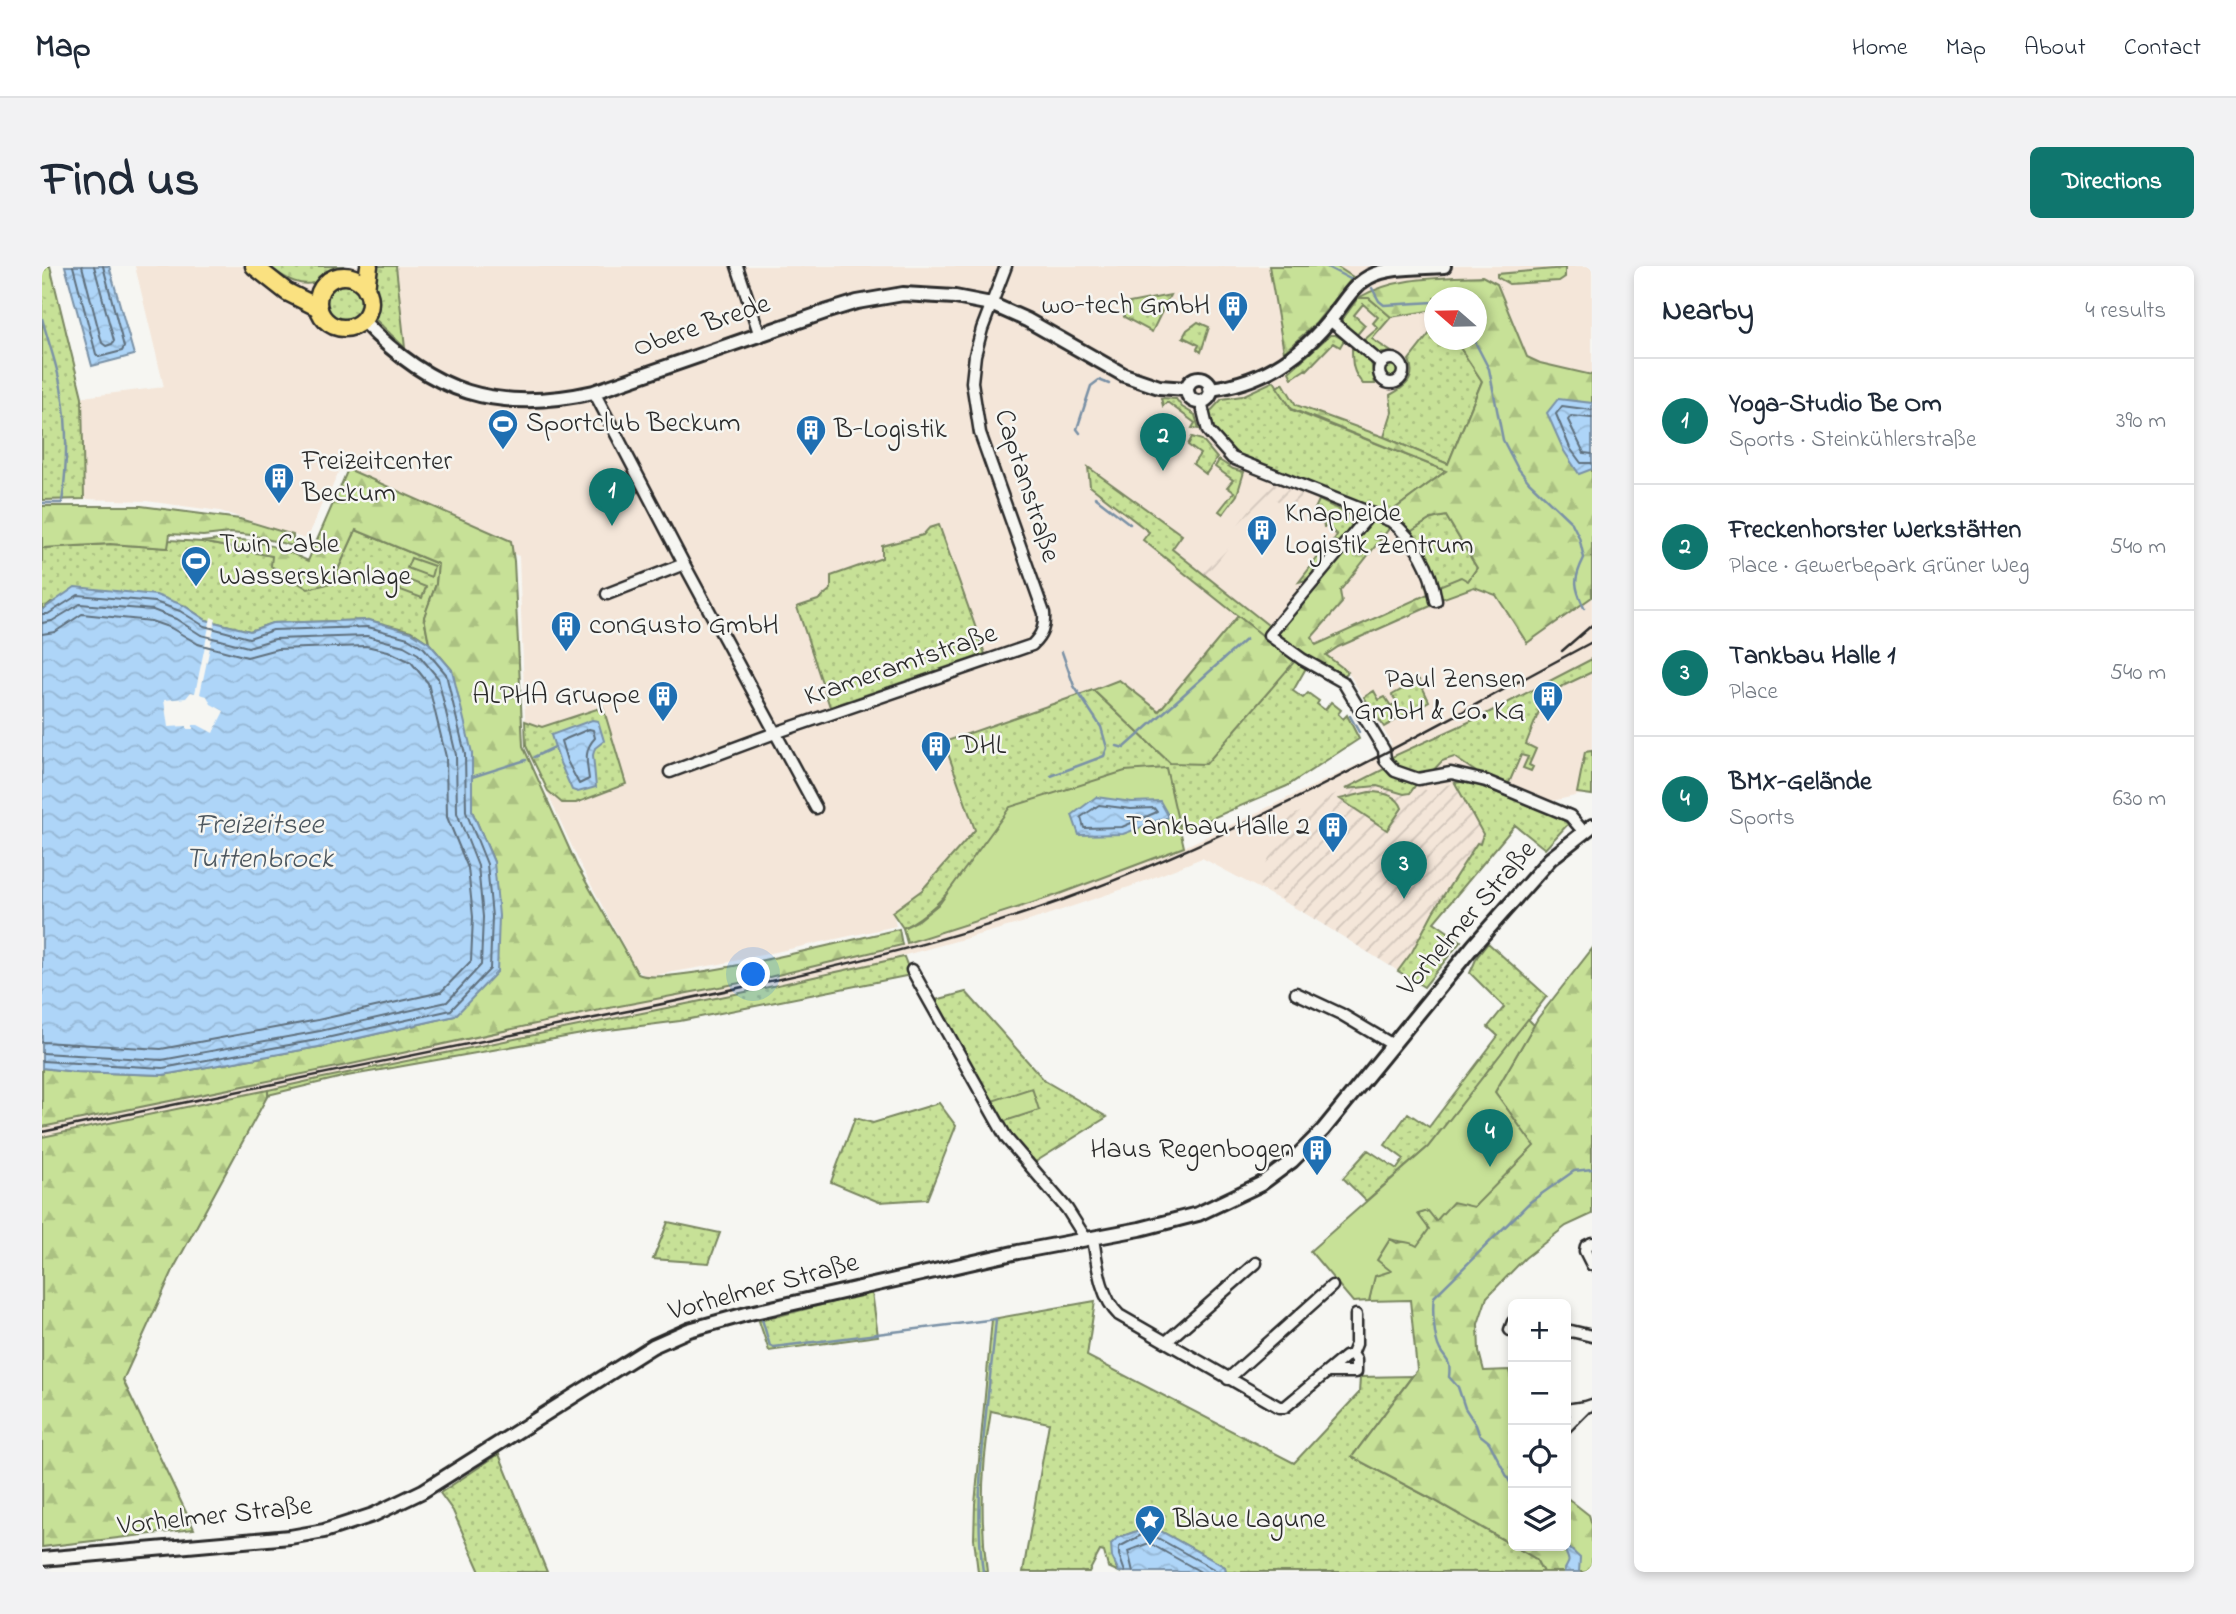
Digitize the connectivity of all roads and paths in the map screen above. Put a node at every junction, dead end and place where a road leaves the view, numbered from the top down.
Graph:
1 (254, 266) edge
2 (369, 266) edge
3 (737, 266) edge
4 (1006, 266) edge
5 (1444, 266) edge
6 (352, 271) edge
7 (278, 284) junction
8 (323, 288) junction
9 (366, 289) junction
10 (990, 304) junction
11 (319, 307) junction
12 (1330, 320) junction
13 (363, 321) junction
14 (760, 336) junction
15 (1382, 364) dead end
16 (1187, 389) junction
17 (1210, 389) junction
18 (594, 392) junction
19 (1201, 402) junction
20 (1371, 513) junction
21 (684, 564) junction
22 (607, 594) dead end
23 (1436, 601) dead end
24 (1039, 638) joint
25 (775, 733) junction
26 (670, 772) dead end
27 (816, 808) dead end
28 (1588, 828) edge
29 (912, 970) dead end
30 (1296, 993) dead end
31 (1393, 1045) junction
32 (1089, 1238) junction
33 (1592, 1243) edge
34 (1255, 1264) dead end
35 (1592, 1265) edge
36 (1332, 1286) dead end
37 (1356, 1315) dead end
38 (1571, 1332) edge
39 (1592, 1336) edge
40 (1166, 1342) junction
41 (1352, 1354) junction
42 (1327, 1372) junction
43 (1228, 1379) junction
44 (1589, 1406) edge
45 (1571, 1409) edge
46 (1568, 1425) edge
47 (42, 1559) edge

1 - 7 main road
2 - 9 main road
3 - 14 street
4 - 10 street, Captanstraße
5 - 12 street
6 - 8 main road
6 - 9 main road
7 - 8 main road
7 - 11 main road
8 - 11 main road
9 - 13 main road
10 - 14 street, Obere Brede
10 - 16 street, Obere Brede
10 - 24 street, Captanstraße
11 - 13 main road
12 - 15 street
12 - 17 street
13 - 18 street, Obere Brede
14 - 18 street, Obere Brede
16 - 17 street
16 - 19 street
17 - 19 street
18 - 21 street
19 - 20 street
20 - 23 street
20 - 28 street, Vorhelmer Straße
21 - 22 street
21 - 25 street
24 - 25 street, Krameramtstraße
25 - 26 street, Krameramtstraße
25 - 27 street
28 - 31 street, Vorhelmer Straße
29 - 32 street
30 - 31 street
31 - 32 street, Vorhelmer Straße
32 - 40 street
32 - 47 street, Vorhelmer Straße
33 - 35 street
34 - 40 street
36 - 43 street
37 - 41 street
38 - 39 street
40 - 43 street
41 - 42 street
41 - 42 street
42 - 43 street
44 - 45 street
44 - 46 street

